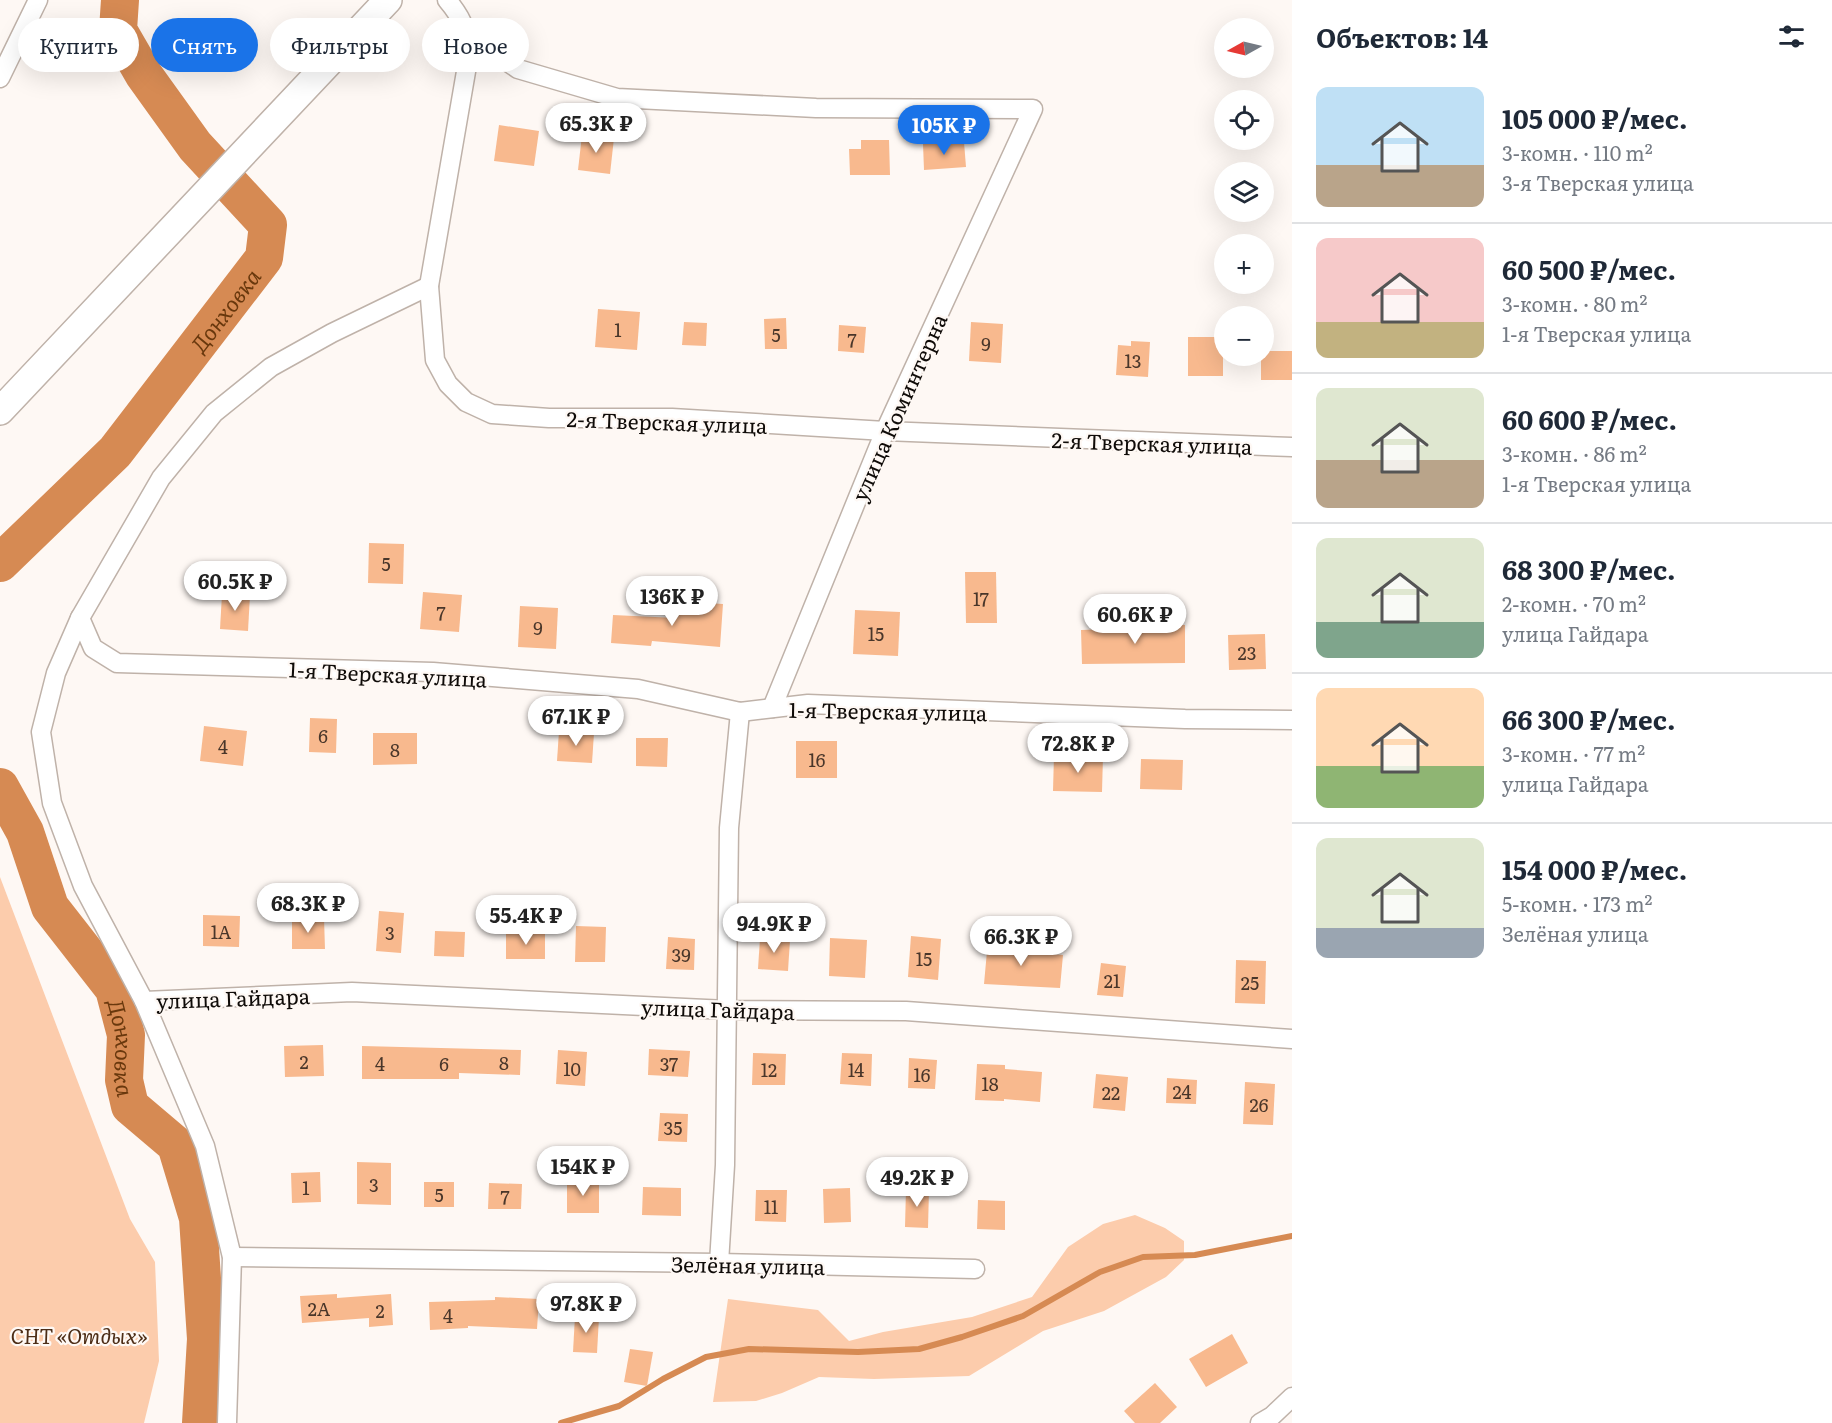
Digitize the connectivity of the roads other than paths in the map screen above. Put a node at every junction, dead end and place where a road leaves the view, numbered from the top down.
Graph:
1 (38, 0) edge
2 (388, 0) edge
3 (447, 0) edge
4 (461, 18) edge
5 (466, 72) edge
6 (528, 72) edge
7 (0, 78) edge
8 (429, 286) junction
9 (0, 411) edge
10 (885, 431) junction
11 (1292, 447) edge
12 (80, 618) junction
13 (772, 708) junction
14 (740, 712) junction
15 (1292, 720) edge
16 (144, 1001) junction
17 (727, 1010) junction
18 (1292, 1039) edge
19 (232, 1257) junction
20 (718, 1263) junction
21 (975, 1269) dead end
22 (1292, 1397) edge
23 (227, 1423) edge
24 (1260, 1423) edge

1 - 7 street
2 - 9 street
3 - 4 street, 2-я Тверская улица
5 - 8 street, 2-я Тверская улица
6 - 10 street, улица Коминтерна
8 - 10 street, 2-я Тверская улица
8 - 12 street
10 - 11 street, 2-я Тверская улица
10 - 13 street, улица Коминтерна
12 - 14 street, 1-я Тверская улица
12 - 16 street
13 - 14 street, 1-я Тверская улица
13 - 15 street, 1-я Тверская улица
14 - 17 street
16 - 17 street, улица Гайдара
16 - 19 street
17 - 18 street, улица Гайдара
17 - 20 street
19 - 20 street, Зелёная улица
19 - 23 street
20 - 21 street, Зелёная улица
22 - 24 street

